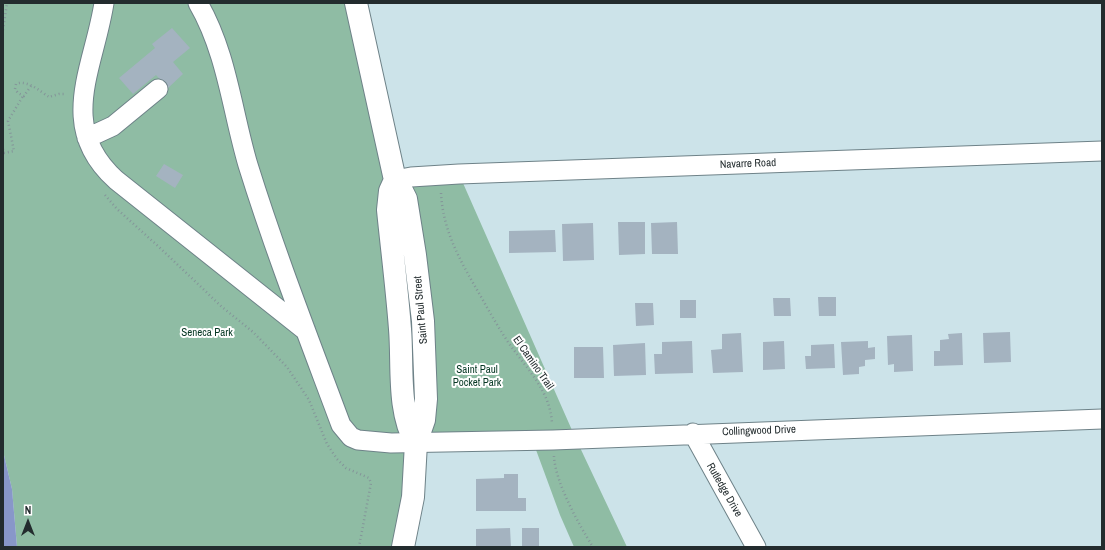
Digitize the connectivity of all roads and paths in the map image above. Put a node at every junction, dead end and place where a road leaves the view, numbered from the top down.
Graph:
1 (8, 3) edge
2 (104, 3) edge
3 (198, 3) edge
4 (356, 3) edge
5 (3, 30) edge
6 (33, 87) junction
7 (66, 89) dead end
8 (158, 89) dead end
9 (65, 94) junction
10 (23, 96) junction
11 (65, 99) dead end
12 (87, 138) junction
13 (3, 149) edge
14 (1102, 151) edge
15 (395, 180) junction
16 (102, 191) dead end
17 (441, 194) dead end
18 (306, 331) junction
19 (1102, 419) edge
20 (692, 433) junction
21 (553, 440) junction
22 (416, 443) junction
23 (359, 547) edge
24 (403, 547) edge
25 (593, 547) edge
26 (756, 547) edge

1 - 5 path
2 - 12 street
3 - 18 street, Collingwood Drive
4 - 15 main road, Saint Paul Street
6 - 9 path
6 - 10 path
6 - 10 path
7 - 9 path
8 - 12 street
9 - 11 path
10 - 13 path
12 - 18 street
14 - 15 street, Navarre Road
15 - 22 main road, Saint Paul Street
16 - 23 path
17 - 21 path, El Camino Trail
18 - 22 street, Collingwood Drive
19 - 20 street, Collingwood Drive
20 - 21 street, Collingwood Drive
20 - 26 street, Rutledge Drive
21 - 22 street, Collingwood Drive
21 - 25 path, El Camino Trail
22 - 24 main road

